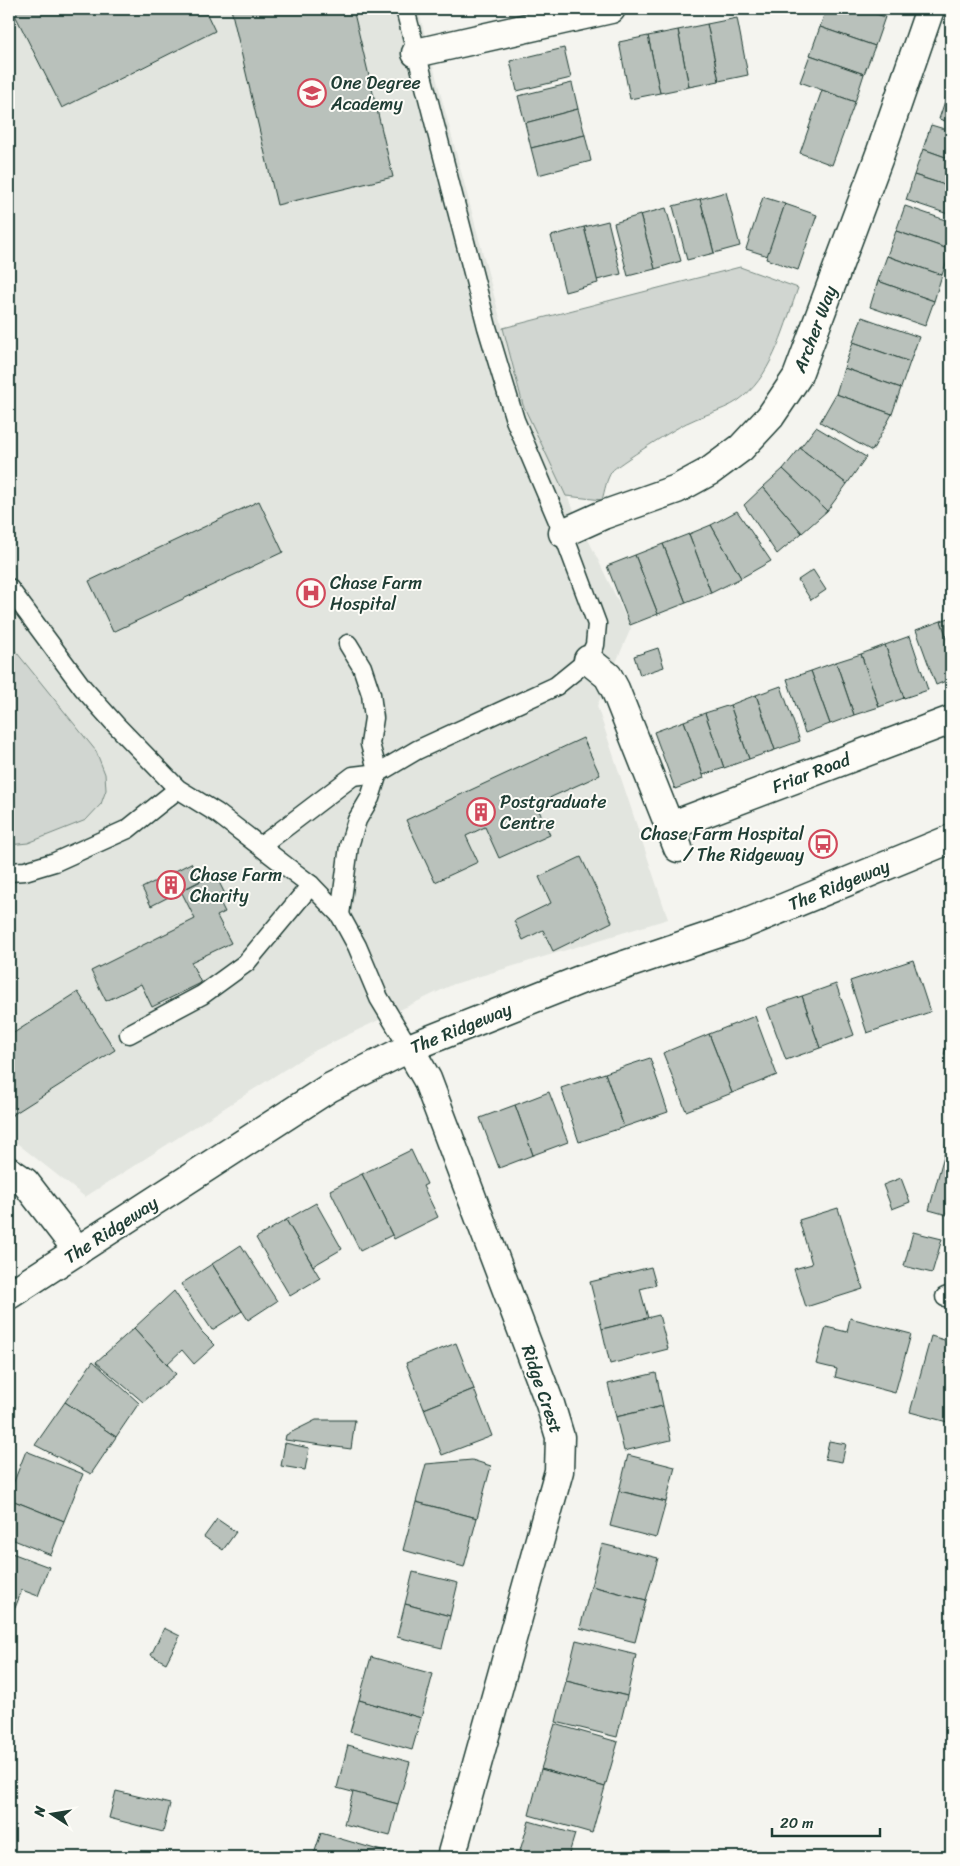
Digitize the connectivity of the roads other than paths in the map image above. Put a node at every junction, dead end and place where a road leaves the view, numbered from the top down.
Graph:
1 (404, 9) edge
2 (611, 9) edge
3 (930, 9) edge
4 (416, 54) junction
5 (563, 533) junction
6 (9, 588) edge
7 (348, 644) dead end
8 (588, 660) junction
9 (951, 720) edge
10 (378, 773) junction
11 (178, 789) junction
12 (951, 839) edge
13 (261, 846) junction
14 (9, 872) edge
15 (311, 885) junction
16 (340, 915) junction
17 (129, 1034) dead end
18 (409, 1048) junction
19 (9, 1171) edge
20 (78, 1251) junction
21 (9, 1294) edge
22 (450, 1857) edge

1 - 4 lane
2 - 4 street
3 - 5 street, Archer Way
4 - 5 lane
5 - 8 lane
6 - 11 lane
7 - 10 lane
8 - 9 street, Friar Road
8 - 10 lane
10 - 13 lane
10 - 16 lane
11 - 13 lane
11 - 14 lane
12 - 18 street, The Ridgeway
13 - 15 lane
15 - 16 lane
15 - 17 lane
16 - 18 lane
18 - 20 street, The Ridgeway
18 - 22 street, Ridge Crest
19 - 20 street
20 - 21 street, The Ridgeway

